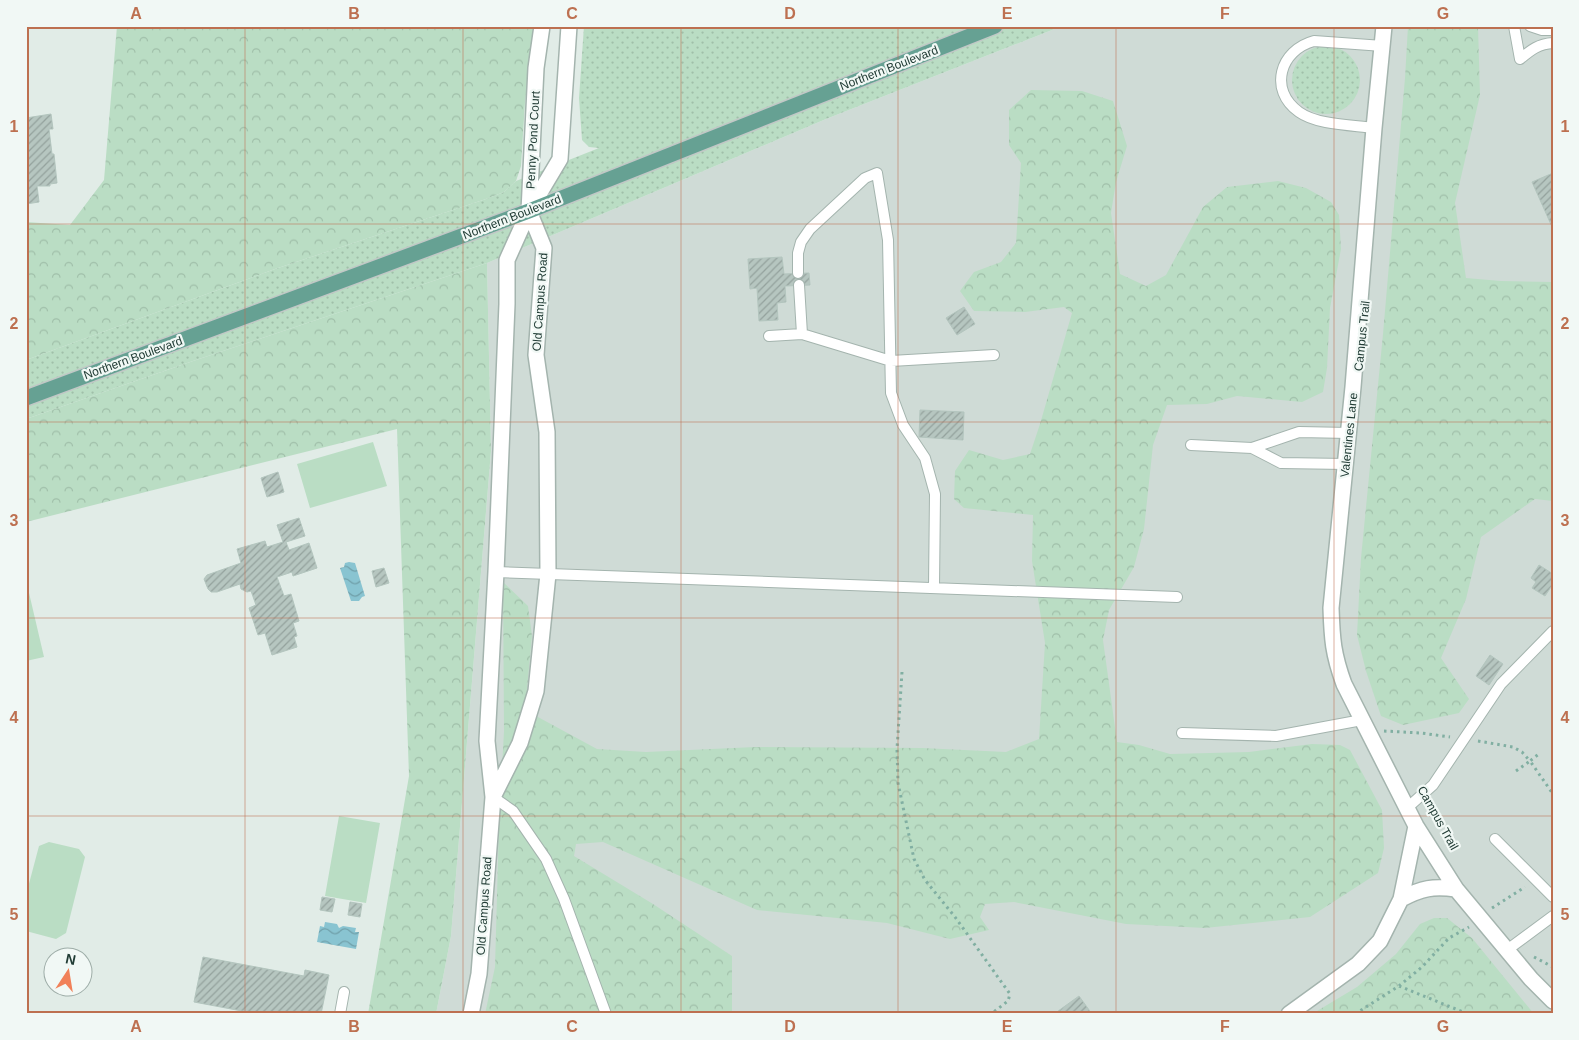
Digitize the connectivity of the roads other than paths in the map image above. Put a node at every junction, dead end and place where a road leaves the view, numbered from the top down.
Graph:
1 (542, 26) edge
2 (569, 26) edge
3 (995, 26) edge
4 (1384, 26) edge
5 (1514, 26) edge
6 (1530, 26) edge
7 (1553, 30) edge
8 (1553, 43) edge
9 (1382, 46) junction
10 (1374, 128) junction
11 (529, 211) junction
12 (798, 273) dead end
13 (799, 285) dead end
14 (802, 334) junction
15 (769, 336) dead end
16 (994, 355) dead end
17 (891, 361) junction
18 (26, 398) edge
19 (1349, 433) junction
20 (1190, 445) dead end
21 (1252, 448) junction
22 (1346, 464) junction
23 (496, 572) junction
24 (548, 574) junction
25 (934, 588) junction
26 (1177, 597) dead end
27 (1553, 632) edge
28 (1362, 720) junction
29 (1182, 733) dead end
30 (493, 798) junction
31 (1407, 808) junction
32 (1416, 826) junction
33 (1495, 839) dead end
34 (1456, 889) junction
35 (1553, 897) edge
36 (1401, 899) junction
37 (1553, 916) edge
38 (1513, 946) junction
39 (344, 992) dead end
40 (1553, 1001) edge
41 (340, 1014) edge
42 (471, 1014) edge
43 (606, 1014) edge
44 (1289, 1014) edge

1 - 11 street, Penny Pond Court
2 - 11 street, Penny Pond Court
3 - 11 main road, Northern Boulevard
4 - 9 street, Valentines Lane
5 - 8 lane
6 - 7 lane
9 - 10 street, Valentines Lane
9 - 10 lane
10 - 19 street, Valentines Lane
11 - 18 main road, Northern Boulevard
11 - 23 street, Old Campus Road
11 - 24 street, Old Campus Road
12 - 17 lane
13 - 14 lane
14 - 15 lane
14 - 17 lane
16 - 17 lane
17 - 25 lane
19 - 21 lane
19 - 22 street, Valentines Lane
20 - 21 lane
21 - 22 lane
22 - 28 street, Valentines Lane
23 - 24 lane
23 - 30 street, Old Campus Road
24 - 25 lane
24 - 30 street, Old Campus Road
25 - 26 lane
27 - 31 lane
28 - 29 lane
28 - 31 street, Valentines Lane
30 - 42 street, Old Campus Road
30 - 43 lane
31 - 32 street, Valentines Lane
32 - 34 street, Valentines Lane
32 - 36 street
33 - 35 lane
34 - 36 street
34 - 38 street, Valentines Lane
36 - 44 street
37 - 38 lane
38 - 40 street, Valentines Lane
39 - 41 lane

